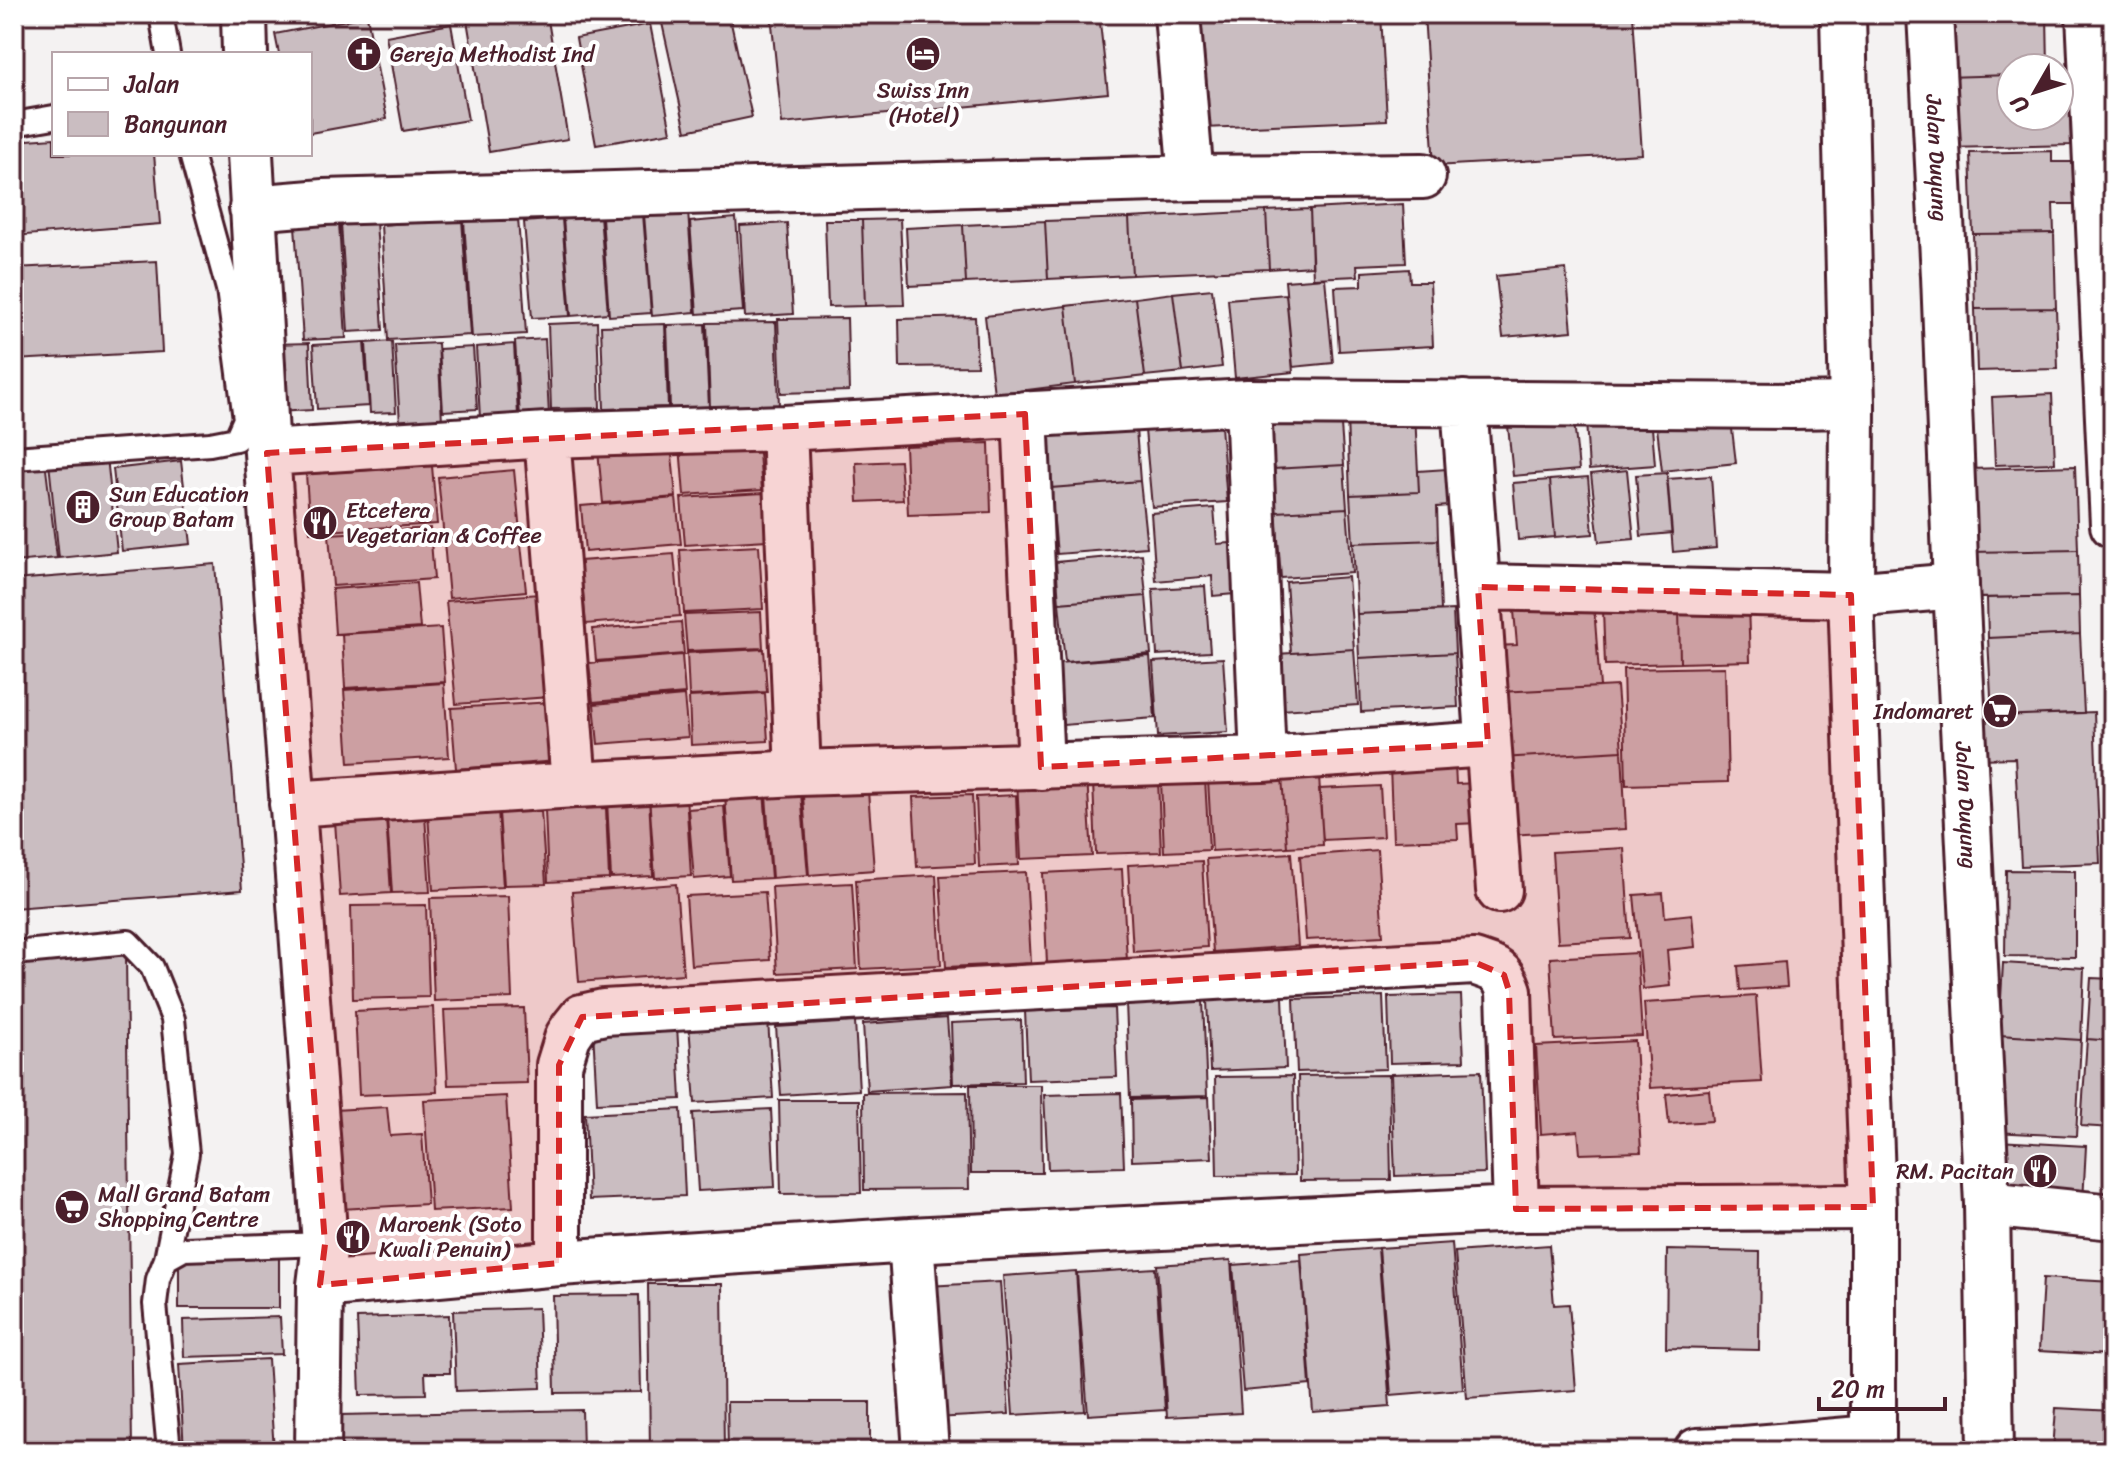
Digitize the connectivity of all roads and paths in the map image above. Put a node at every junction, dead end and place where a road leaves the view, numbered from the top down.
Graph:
1 (161, 14) edge
2 (244, 14) edge
3 (1177, 14) edge
4 (1843, 14) edge
5 (1930, 14) edge
6 (2089, 14) edge
7 (168, 52) edge
8 (245, 52) edge
9 (52, 117) edge
10 (14, 124) edge
11 (192, 156) edge
12 (250, 156) edge
13 (1423, 176) dead end
14 (1193, 178) junction
15 (252, 208) junction
16 (2106, 248) edge
17 (1248, 402) junction
18 (1464, 403) junction
19 (1852, 405) junction
20 (1025, 414) junction
21 (784, 428) junction
22 (547, 435) junction
23 (267, 453) junction
24 (14, 458) edge
25 (2113, 525) edge
26 (1956, 586) junction
27 (1478, 587) junction
28 (1851, 595) junction
29 (1488, 744) junction
30 (1263, 759) junction
31 (1041, 767) junction
32 (798, 773) junction
33 (574, 785) junction
34 (292, 804) junction
35 (1499, 890) dead end
36 (14, 953) edge
37 (1987, 1204) junction
38 (1873, 1207) junction
39 (1516, 1209) junction
40 (2113, 1217) edge
41 (911, 1240) junction
42 (166, 1259) junction
43 (559, 1263) junction
44 (323, 1264) junction
45 (1872, 1445) edge
46 (169, 1451) edge
47 (318, 1451) edge
48 (926, 1451) edge
49 (1697, 1451) edge
50 (1991, 1451) edge

1 - 7 lane
2 - 8 main road
3 - 14 main road
4 - 19 main road
5 - 26 main road, Jalan Duyung
6 - 16 main road
9 - 10 lane
11 - 24 lane
12 - 15 main road
13 - 14 main road
14 - 15 main road
15 - 23 main road
16 - 25 main road
17 - 18 main road
17 - 20 main road
17 - 30 main road
18 - 19 main road
18 - 27 main road
19 - 28 main road
20 - 21 main road
20 - 31 main road
21 - 22 main road
21 - 32 main road
22 - 23 main road
22 - 33 main road
23 - 34 main road
26 - 28 main road
26 - 37 main road, Jalan Duyung
27 - 28 main road
27 - 29 main road
28 - 38 main road
29 - 30 main road
29 - 35 main road
30 - 31 main road
31 - 32 main road
32 - 33 main road
33 - 34 main road
34 - 44 main road
36 - 42 lane
37 - 40 main road
37 - 50 main road, Jalan Duyung
38 - 39 main road
38 - 45 main road
39 - 41 main road
39 - 43 main road
41 - 43 main road
41 - 48 main road
42 - 44 lane
42 - 46 lane
43 - 44 main road
44 - 47 main road
45 - 49 main road

